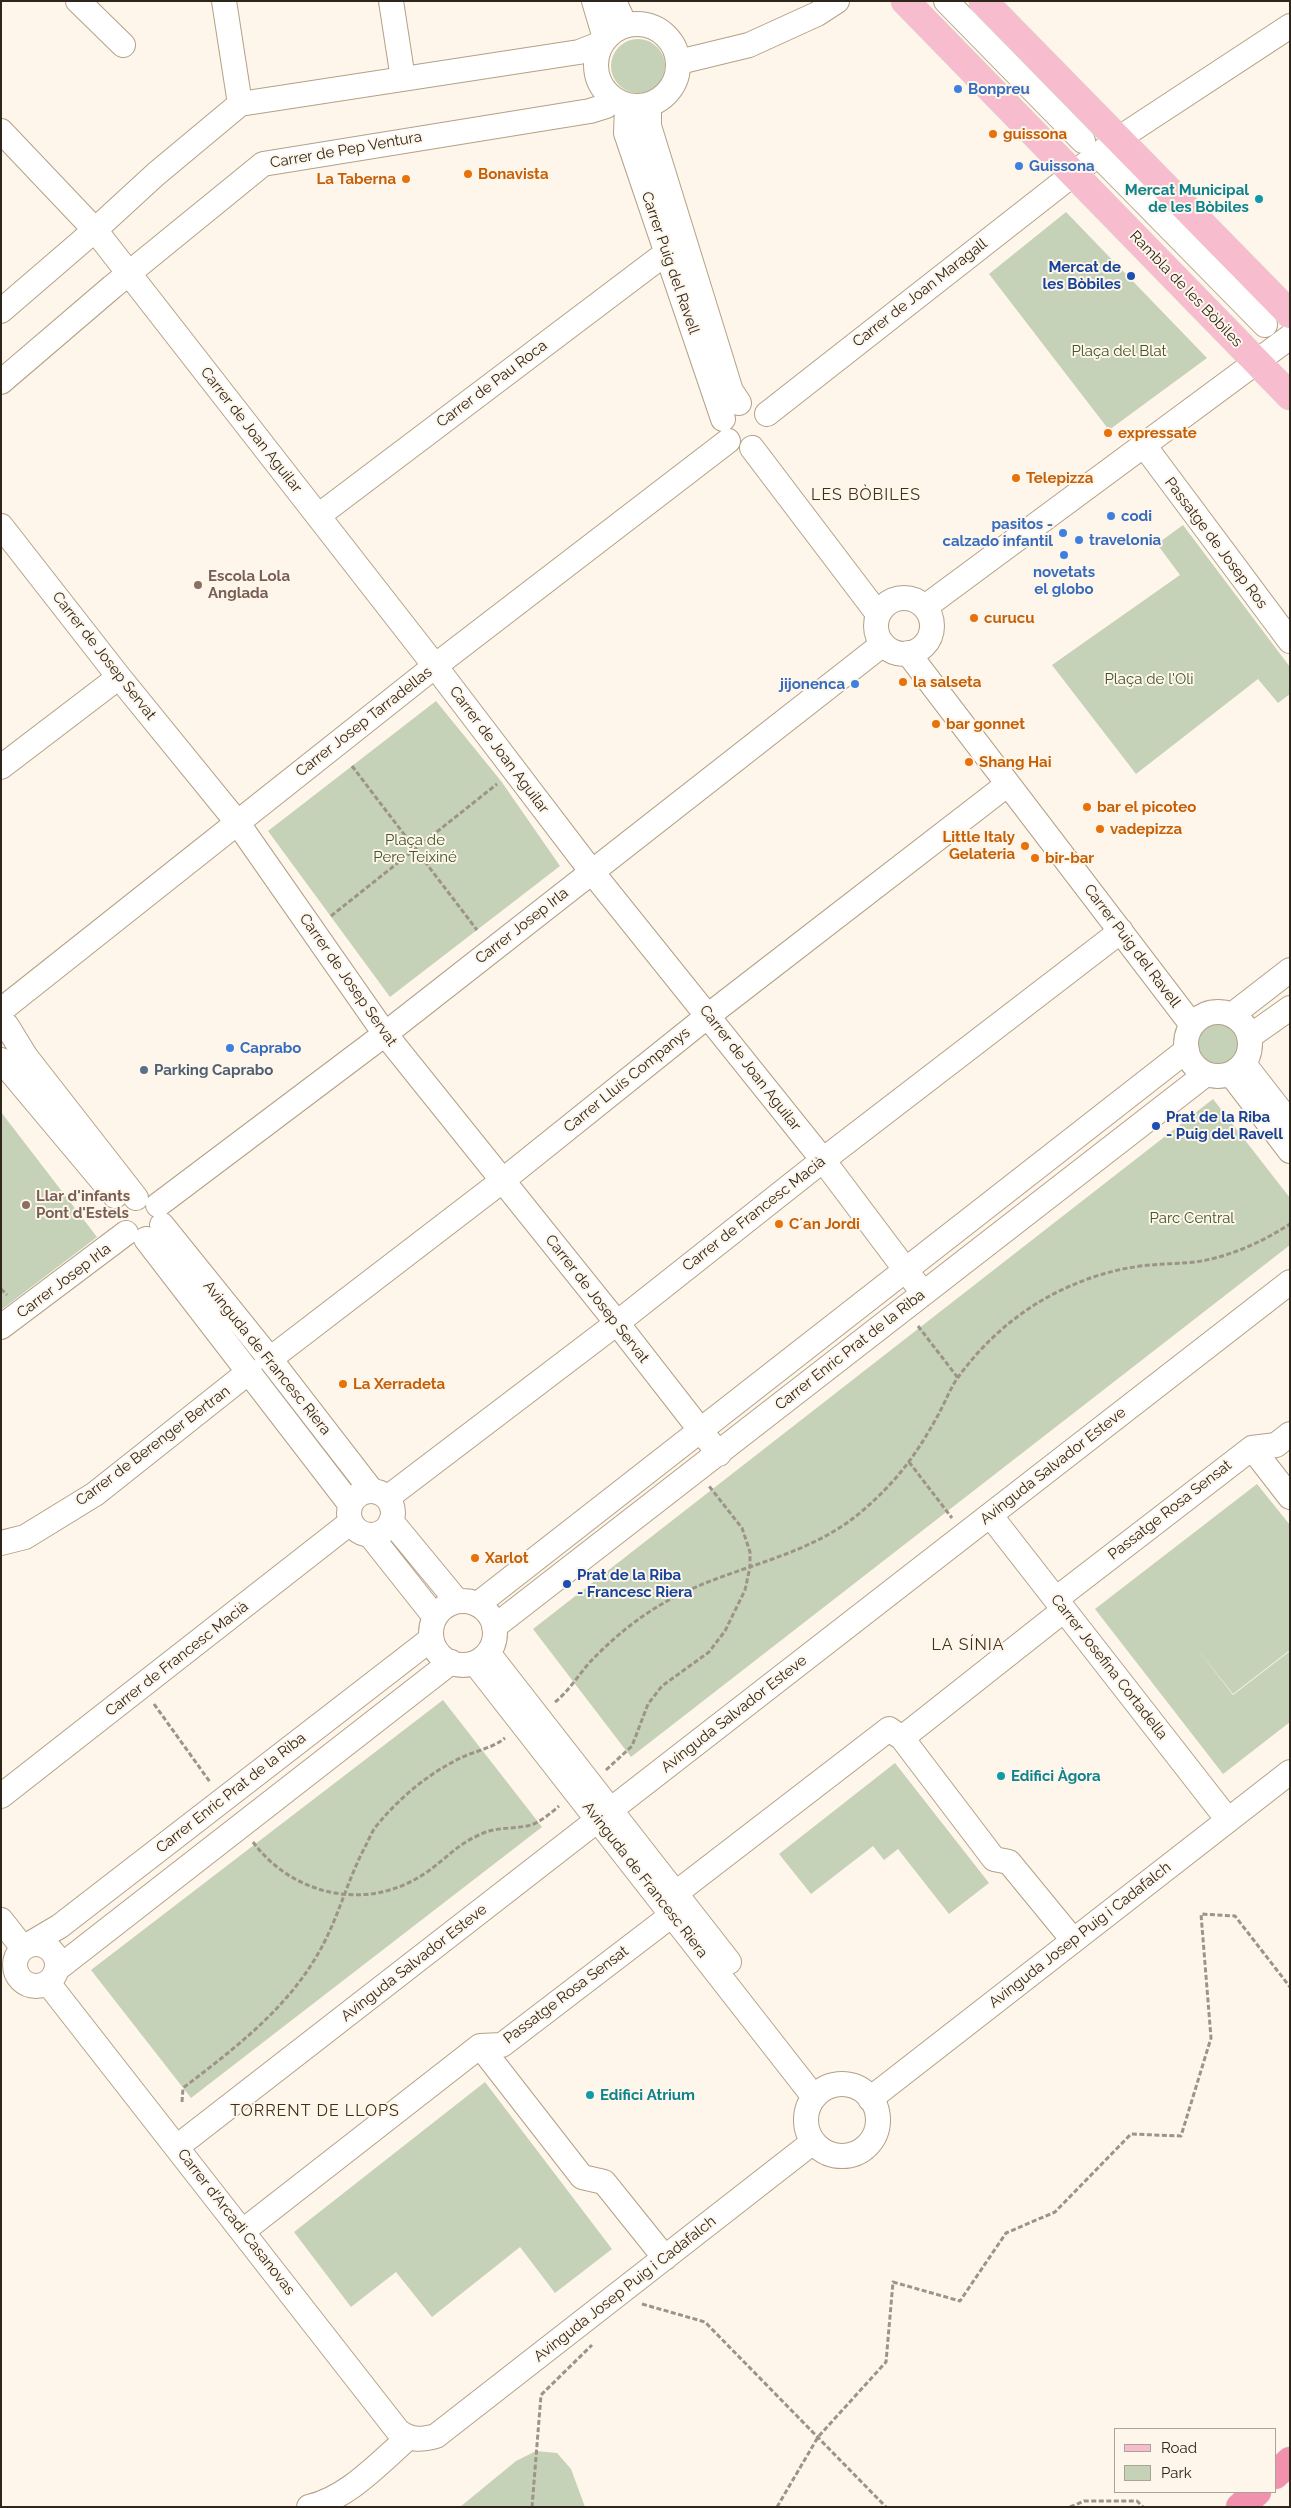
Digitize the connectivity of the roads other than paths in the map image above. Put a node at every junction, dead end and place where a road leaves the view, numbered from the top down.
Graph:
1 (78, 1) edge
2 (224, 1) edge
3 (391, 1) edge
4 (594, 1) edge
5 (614, 1) edge
6 (837, 1) edge
7 (905, 1) edge
8 (946, 1) edge
9 (983, 1) edge
10 (626, 25) junction
11 (1290, 26) edge
12 (604, 41) junction
13 (123, 45) dead end
14 (679, 62) junction
15 (402, 79) junction
16 (630, 103) junction
17 (240, 104) junction
18 (1, 131) edge
19 (1083, 141) dead end
20 (1111, 150) junction
21 (1074, 174) junction
22 (95, 230) junction
23 (666, 253) junction
24 (129, 274) junction
25 (1, 311) edge
26 (1284, 320) edge
27 (1255, 361) junction
28 (1, 382) edge
29 (1290, 396) edge
30 (767, 414) junction
31 (730, 421) junction
32 (759, 444) junction
33 (1142, 444) junction
34 (318, 516) junction
35 (1, 526) edge
36 (925, 607) junction
37 (884, 608) junction
38 (1290, 641) edge
39 (883, 644) junction
40 (916, 649) junction
41 (435, 666) junction
42 (119, 677) junction
43 (1, 767) edge
44 (1008, 784) junction
45 (237, 822) junction
46 (592, 872) junction
47 (1121, 931) junction
48 (1290, 970) edge
49 (1290, 1008) edge
50 (709, 1015) junction
51 (1232, 1015) junction
52 (4, 1018) edge
53 (1199, 1020) junction
54 (385, 1034) junction
55 (1249, 1037) junction
56 (1186, 1050) junction
57 (1, 1060) edge
58 (1237, 1069) junction
59 (1206, 1074) junction
60 (1290, 1122) edge
61 (1290, 1151) edge
62 (823, 1160) junction
63 (502, 1181) junction
64 (142, 1218) junction
65 (904, 1268) junction
66 (1290, 1282) edge
67 (923, 1293) junction
68 (617, 1323) junction
69 (1, 1327) edge
70 (270, 1359) junction
71 (250, 1371) junction
72 (699, 1430) junction
73 (1290, 1434) edge
74 (1252, 1448) junction
75 (719, 1454) junction
76 (1290, 1496) edge
77 (383, 1503) junction
78 (351, 1513) junction
79 (990, 1515) junction
80 (370, 1535) junction
81 (1, 1543) edge
82 (467, 1602) junction
83 (1060, 1604) junction
84 (494, 1627) junction
85 (433, 1628) junction
86 (481, 1658) junction
87 (451, 1662) junction
88 (902, 1738) junction
89 (1290, 1772) edge
90 (1, 1796) edge
91 (604, 1815) junction
92 (1228, 1820) junction
93 (674, 1904) junction
94 (1, 1920) edge
95 (1074, 1940) junction
96 (18, 1953) edge
97 (52, 1976) junction
98 (480, 2046) junction
99 (821, 2092) junction
100 (870, 2098) junction
101 (813, 2142) junction
102 (178, 2146) junction
103 (243, 2231) junction
104 (665, 2258) junction
105 (408, 2438) junction
106 (1290, 2461) edge
107 (1276, 2474) edge
108 (1255, 2493) edge
109 (310, 2507) edge
110 (1240, 2507) edge

1 - 13 street
2 - 17 street
3 - 15 street
4 - 12 street
5 - 10 street
6 - 14 street
7 - 21 main road, Rambla de les Bòbiles
8 - 19 street
9 - 20 main road
10 - 12 street
10 - 14 street
11 - 20 street
12 - 15 street
12 - 16 street
14 - 16 street
15 - 17 street
16 - 23 street, Carrer Puig del Ravell
16 - 24 street, Carrer de Pep Ventura
16 - 31 street, Carrer Puig del Ravell
17 - 22 street
18 - 22 street, Carrer de Joan Aguilar
20 - 21 street
20 - 26 main road
21 - 27 main road, Rambla de les Bòbiles
21 - 30 street, Carrer de Joan Maragall
22 - 24 street, Carrer de Joan Aguilar
22 - 25 street
23 - 31 street, Carrer Puig del Ravell
23 - 34 street, Carrer de Pau Roca
24 - 28 street, Carrer de Pep Ventura
24 - 34 street, Carrer de Joan Aguilar
26 - 27 street
27 - 29 main road, Rambla de les Bòbiles
27 - 33 street
30 - 31 street
30 - 32 street
31 - 32 street
31 - 41 street, Carrer Josep Tarradellas
32 - 37 street
33 - 36 street
33 - 38 street, Passatge de Josep Ros
34 - 41 street, Carrer de Joan Aguilar
35 - 42 street, Carrer de Josep Servat
36 - 37 street
36 - 40 street
37 - 39 street
39 - 40 street
39 - 46 street, Carrer Josep Irla
40 - 44 street, Carrer Puig del Ravell
40 - 53 street, Carrer Puig del Ravell
41 - 45 street, Carrer Josep Tarradellas
41 - 46 street, Carrer de Joan Aguilar
42 - 43 street
42 - 45 street, Carrer de Josep Servat
44 - 47 street, Carrer Puig del Ravell
44 - 50 street, Carrer Lluís Companys
45 - 52 street, Carrer Josep Tarradellas
45 - 54 street, Carrer de Josep Servat
46 - 50 street, Carrer de Joan Aguilar
46 - 54 street, Carrer Josep Irla
47 - 53 street, Carrer Puig del Ravell
47 - 62 street, Carrer de Francesc Macià
48 - 51 street
49 - 55 street
50 - 62 street, Carrer de Joan Aguilar
50 - 63 street, Carrer Lluís Companys
51 - 53 street
51 - 55 street
52 - 64 street, Avinguda de Francesc Riera
53 - 56 street
54 - 63 street, Carrer de Josep Servat
54 - 64 street, Carrer Josep Irla
55 - 58 street
56 - 59 street
56 - 65 street, Carrer Enric Prat de la Riba
57 - 64 street, Avinguda de Francesc Riera
58 - 59 street
58 - 60 street
58 - 61 street
59 - 67 street, Carrer Enric Prat de la Riba
62 - 65 street, Carrer de Joan Aguilar
62 - 68 street, Carrer de Francesc Macià
63 - 68 street, Carrer de Josep Servat
63 - 70 street, Carrer Lluís Companys
64 - 69 street, Carrer Josep Irla
64 - 70 street, Avinguda de Francesc Riera
64 - 71 street, Avinguda de Francesc Riera
65 - 67 street, Carrer de Joan Aguilar
65 - 72 street, Carrer Enric Prat de la Riba
66 - 79 street, Avinguda Salvador Esteve
67 - 75 street, Carrer Enric Prat de la Riba
68 - 72 street, Carrer de Josep Servat
68 - 77 street, Carrer de Francesc Macià
70 - 77 street, Avinguda de Francesc Riera
71 - 78 street, Avinguda de Francesc Riera
71 - 81 street, Carrer de Berenger Bertran
72 - 75 street, Carrer de Josep Servat
72 - 82 street, Carrer Enric Prat de la Riba
73 - 74 street, Passatge Rosa Sensat
74 - 76 street
74 - 83 street, Passatge Rosa Sensat
75 - 84 street, Carrer Enric Prat de la Riba
77 - 78 street
77 - 80 street
77 - 82 street, Avinguda de Francesc Riera
78 - 80 street
78 - 90 street, Carrer de Francesc Macià
79 - 83 street, Carrer Josefina Cortadella
79 - 91 street, Avinguda Salvador Esteve
80 - 85 street
82 - 84 street
82 - 85 street
83 - 88 street, Passatge Rosa Sensat
83 - 92 street, Carrer Josefina Cortadella
84 - 86 street
85 - 87 street
85 - 96 street, Carrer Enric Prat de la Riba
86 - 87 street
86 - 91 street, Avinguda de Francesc Riera
87 - 97 street
88 - 93 street, Passatge Rosa Sensat
88 - 95 street
89 - 92 street, Avinguda Josep Puig i Cadafalch
91 - 93 street, Avinguda de Francesc Riera
91 - 102 street, Avinguda Salvador Esteve
92 - 95 street, Avinguda Josep Puig i Cadafalch
93 - 98 street, Passatge Rosa Sensat
93 - 99 street, Avinguda de Francesc Riera
94 - 96 street
95 - 100 street, Avinguda Josep Puig i Cadafalch
96 - 97 street
96 - 97 street
97 - 102 street, Carrer d'Arcadi Casanovas
98 - 103 street
98 - 104 street
99 - 100 street
99 - 101 street
100 - 101 street
101 - 104 street, Avinguda Josep Puig i Cadafalch
102 - 103 street, Carrer d'Arcadi Casanovas
103 - 105 street, Carrer d'Arcadi Casanovas
104 - 105 street, Avinguda Josep Puig i Cadafalch
105 - 109 street
106 - 107 highway
108 - 110 highway

